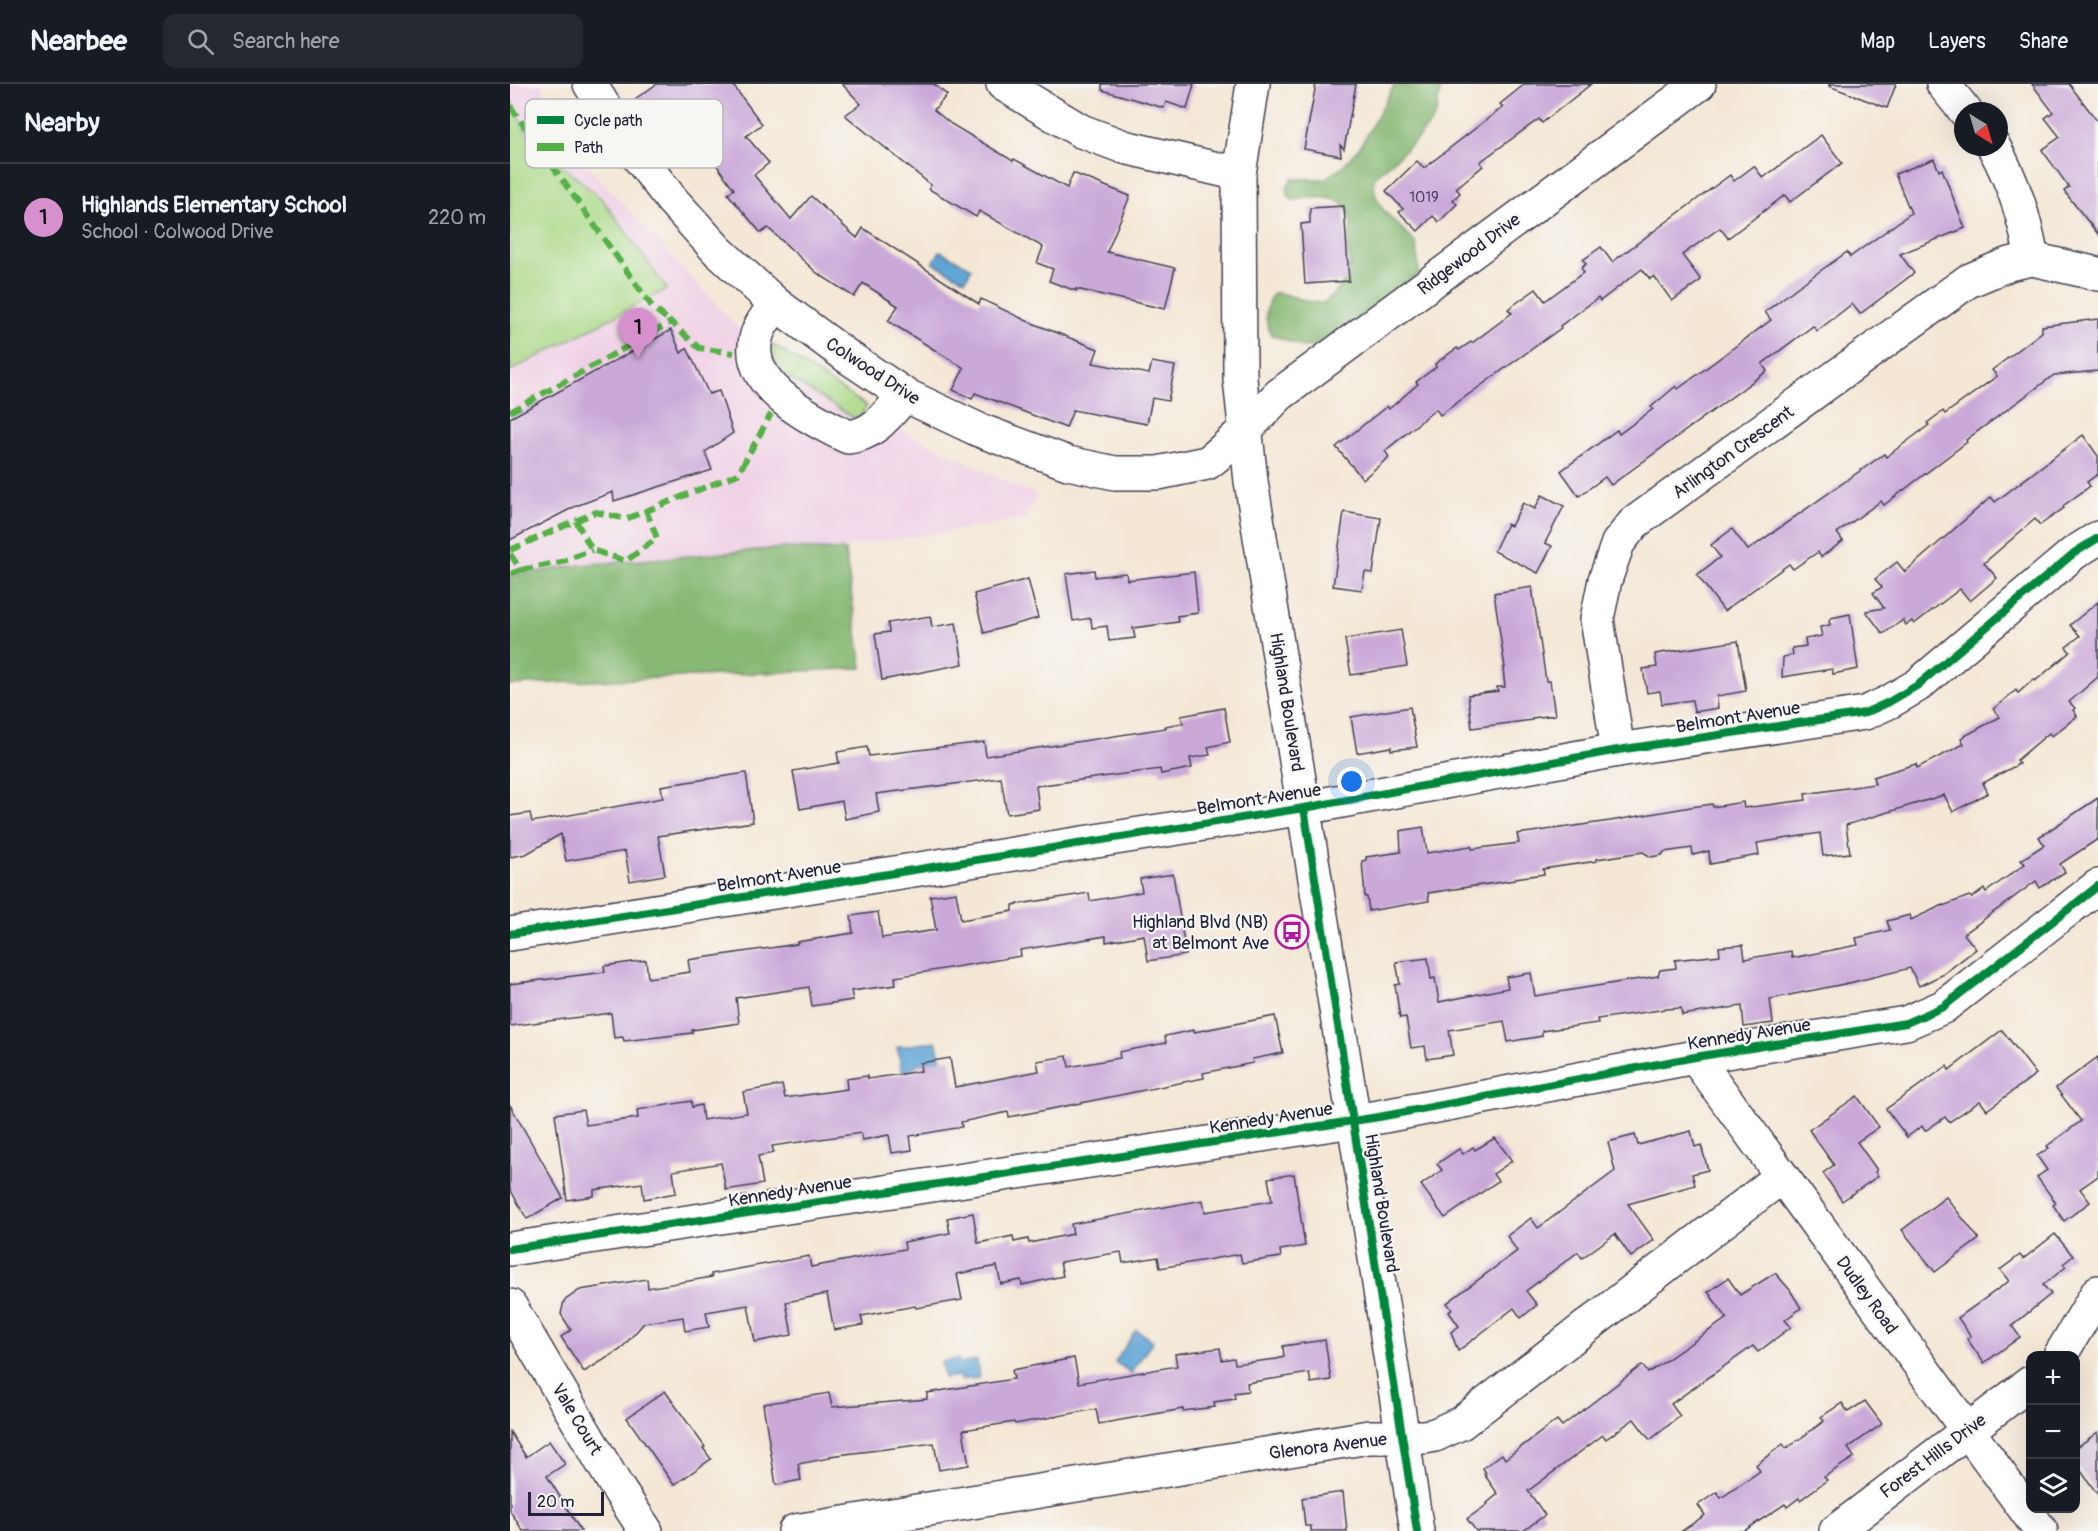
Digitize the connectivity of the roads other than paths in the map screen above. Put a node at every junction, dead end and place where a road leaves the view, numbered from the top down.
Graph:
1 (590, 84) edge
2 (1003, 84) edge
3 (1253, 84) edge
4 (1699, 84) edge
5 (1943, 84) edge
6 (599, 99) edge
7 (1958, 102) edge
8 (1999, 156) edge
9 (647, 168) edge
10 (1239, 174) junction
11 (2032, 260) junction
12 (2098, 274) edge
13 (776, 304) junction
14 (905, 395) junction
15 (1245, 430) junction
16 (2098, 538) edge
17 (1618, 750) junction
18 (1304, 808) junction
19 (2098, 886) edge
20 (510, 934) edge
21 (1695, 1058) junction
22 (1354, 1121) junction
23 (1781, 1177) junction
24 (510, 1249) edge
25 (2098, 1292) edge
26 (510, 1306) edge
27 (2063, 1351) edge
28 (2026, 1387) edge
29 (1966, 1430) junction
30 (1402, 1437) junction
31 (646, 1531) edge
32 (795, 1531) edge
33 (1417, 1531) edge
34 (1836, 1531) edge
35 (2041, 1531) edge

1 - 6 street, Colwood Drive
2 - 10 street
3 - 10 street, Highland Boulevard
4 - 15 street, Ridgewood Drive
5 - 7 street
8 - 11 street
9 - 13 street, Colwood Drive
10 - 15 street, Highland Boulevard
11 - 12 street
11 - 17 street, Arlington Crescent
13 - 14 street, Colwood Drive
13 - 14 street
14 - 15 street, Colwood Drive
15 - 18 street, Highland Boulevard
16 - 17 street, Belmont Avenue
17 - 18 street, Belmont Avenue
18 - 20 street, Belmont Avenue
18 - 22 street, Highland Boulevard
19 - 21 street, Kennedy Avenue
21 - 22 street, Kennedy Avenue
21 - 23 street, Dudley Road
22 - 24 street, Kennedy Avenue
22 - 30 street, Highland Boulevard
23 - 29 street, Dudley Road
23 - 30 street, Glenora Avenue
25 - 27 street
26 - 31 street, Vale Court
28 - 29 street, Forest Hills Drive
29 - 34 street, Forest Hills Drive
29 - 35 street, Dudley Road
30 - 32 street, Glenora Avenue
30 - 33 street, Highland Boulevard

